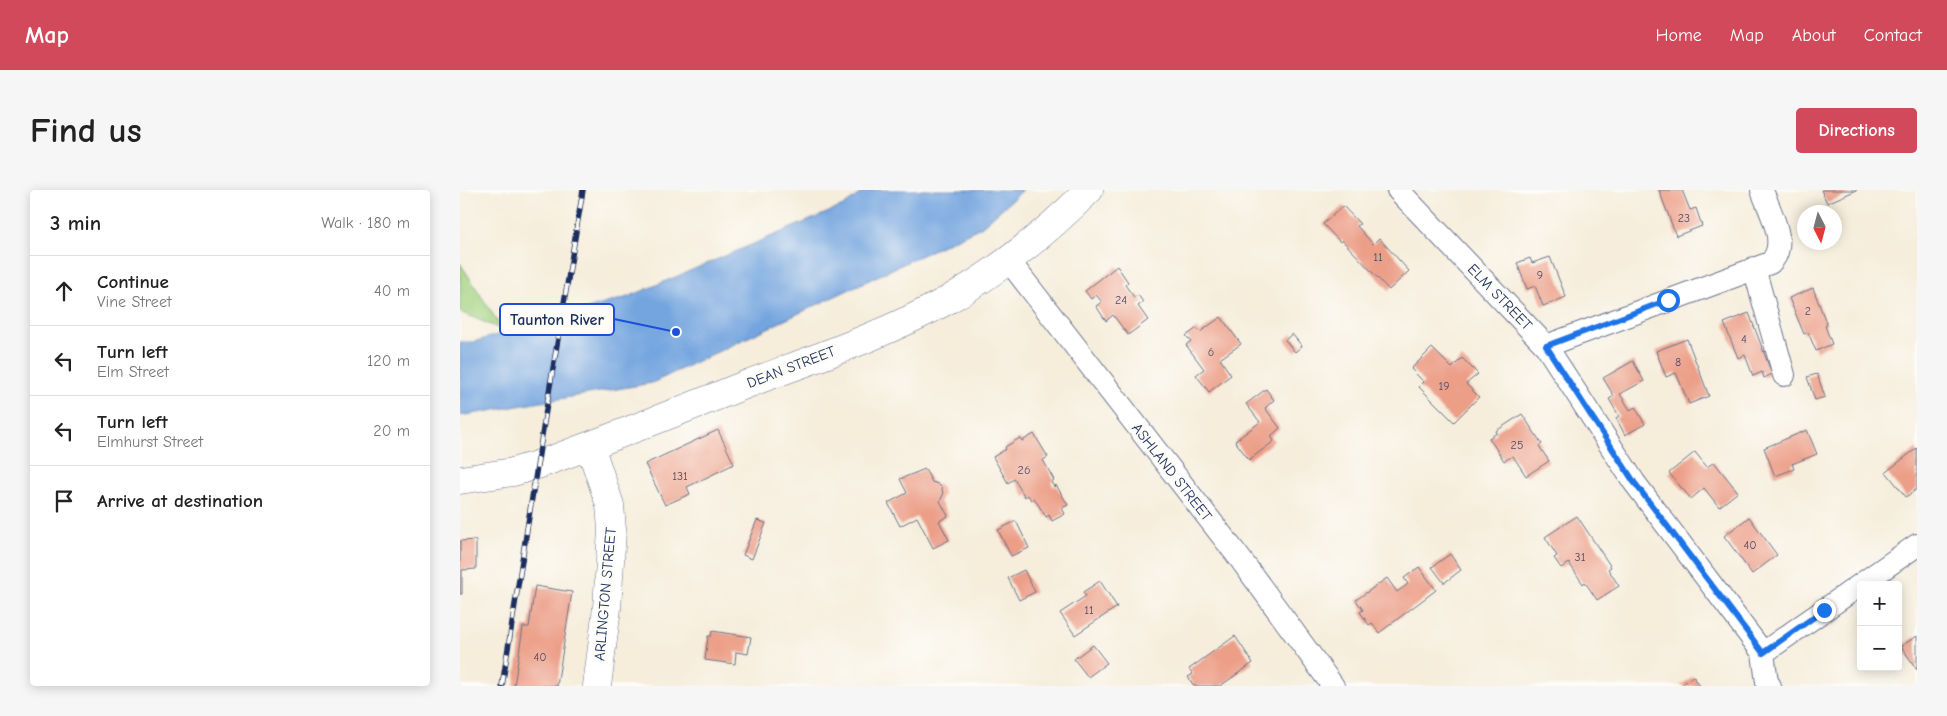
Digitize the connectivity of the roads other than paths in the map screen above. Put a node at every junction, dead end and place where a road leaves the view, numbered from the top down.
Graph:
1 (1089, 190) edge
2 (1398, 190) edge
3 (1762, 190) edge
4 (1009, 261) junction
5 (1754, 268) junction
6 (1546, 346) junction
7 (1784, 375) dead end
8 (590, 446) junction
9 (460, 480) edge
10 (1917, 545) edge
11 (1763, 653) junction
12 (597, 686) edge
13 (1333, 686) edge
14 (1770, 686) edge

1 - 4 main road, DEAN STREET
2 - 6 street, ELM STREET
3 - 5 street
4 - 8 main road, DEAN STREET
4 - 13 street, ASHLAND STREET
5 - 6 street
5 - 7 street
6 - 11 street, ELM STREET
8 - 9 main road, DEAN STREET
8 - 12 main road, ARLINGTON STREET
10 - 11 street
11 - 14 street, ELM STREET

